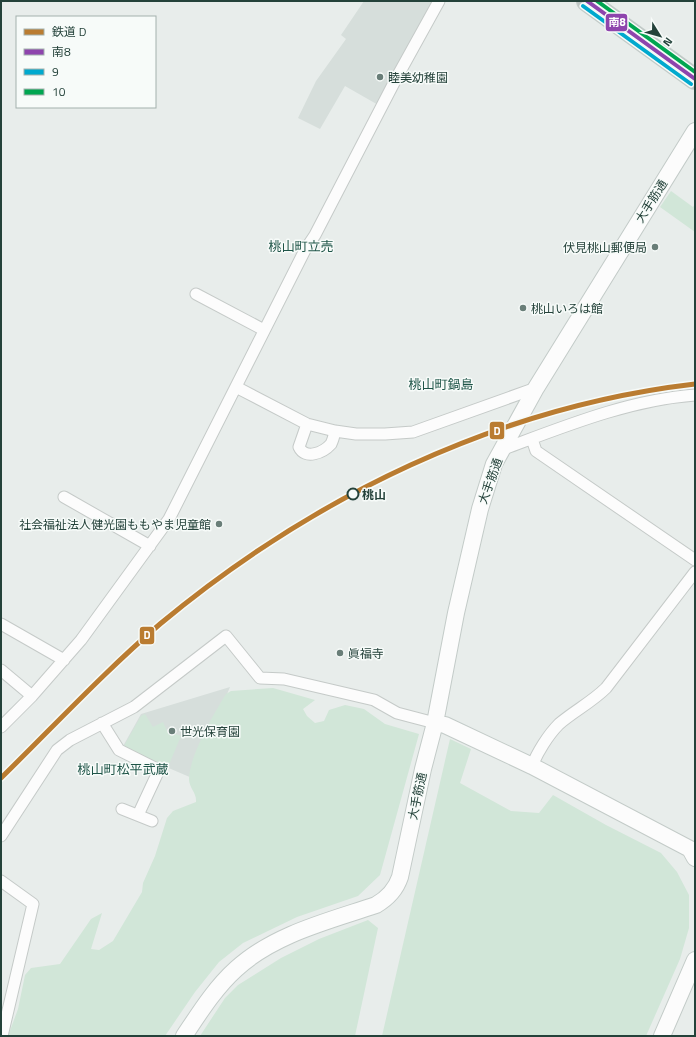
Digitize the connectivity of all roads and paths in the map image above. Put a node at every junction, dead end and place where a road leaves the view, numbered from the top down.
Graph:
1 (439, 1) edge
2 (587, 1) edge
3 (695, 79) edge
4 (695, 131) edge
5 (196, 294) dead end
6 (264, 330) junction
7 (236, 387) junction
8 (536, 388) junction
9 (695, 395) edge
10 (307, 424) junction
11 (335, 431) junction
12 (532, 439) junction
13 (501, 450) junction
14 (64, 496) dead end
15 (150, 546) junction
16 (695, 560) edge
17 (695, 572) edge
18 (1, 624) edge
19 (64, 660) junction
20 (1, 670) edge
21 (32, 696) junction
22 (102, 722) junction
23 (435, 724) junction
24 (1, 727) edge
25 (532, 766) junction
26 (122, 809) dead end
27 (138, 816) junction
28 (152, 821) dead end
29 (1, 836) edge
30 (693, 852) edge
31 (1, 881) edge
32 (695, 960) edge
33 (2, 1036) edge
34 (184, 1036) edge
35 (662, 1036) edge

1 - 6 street
2 - 3 highway
4 - 8 street, 大手筋通
5 - 6 street
6 - 7 street
7 - 10 street
7 - 15 street
8 - 11 street
8 - 13 street, 大手筋通
9 - 12 street
10 - 11 street
10 - 11 street
12 - 13 street
12 - 16 street
13 - 23 street, 大手筋通
14 - 15 street
15 - 19 street
17 - 25 street
18 - 19 street
19 - 21 street
20 - 21 street
21 - 24 street
22 - 23 street
22 - 27 street
22 - 29 street
23 - 25 street
23 - 34 street, 大手筋通
25 - 30 street
26 - 27 street
27 - 28 street
31 - 33 street
32 - 35 street

